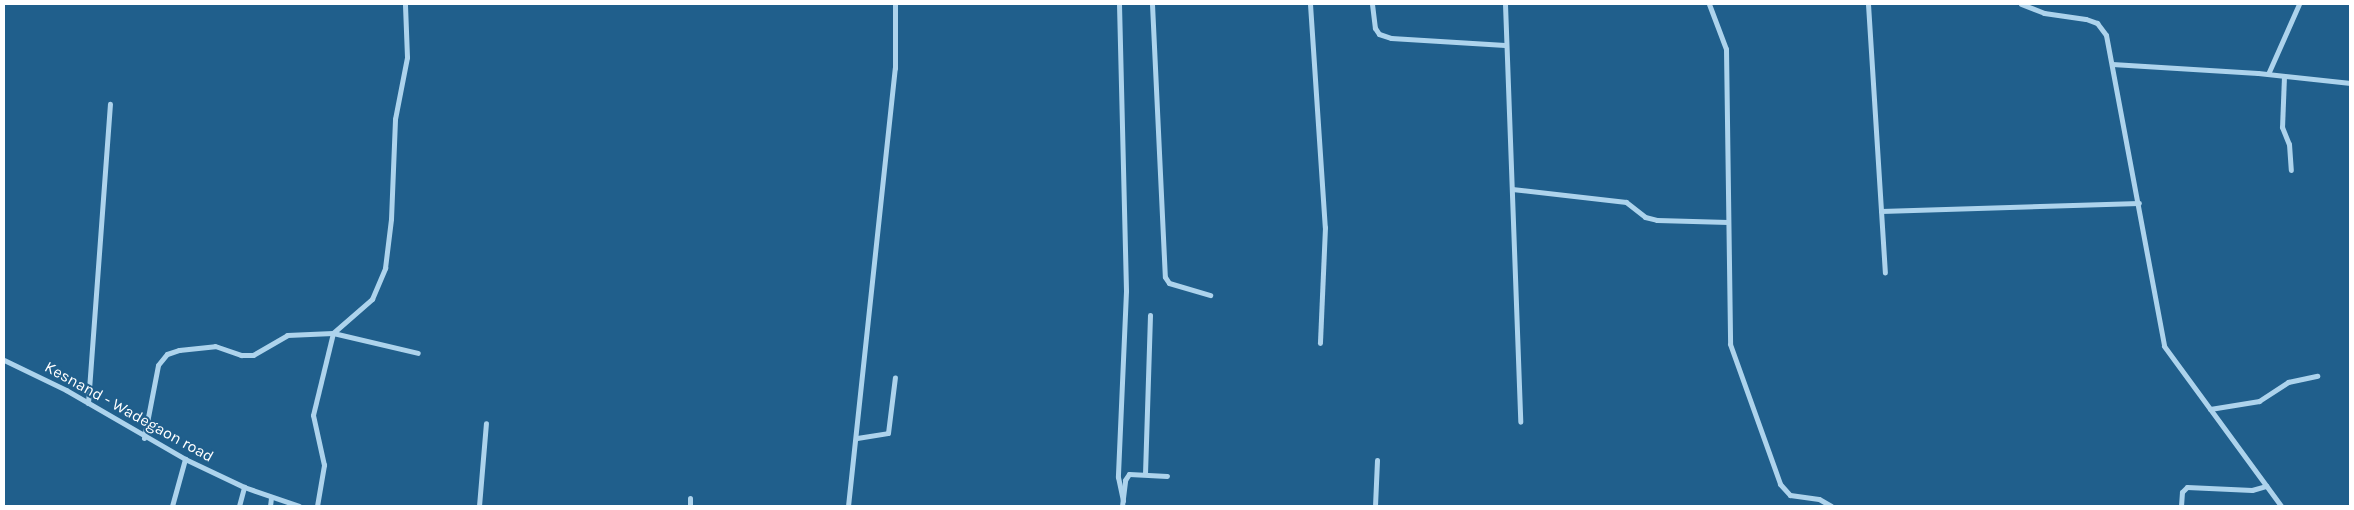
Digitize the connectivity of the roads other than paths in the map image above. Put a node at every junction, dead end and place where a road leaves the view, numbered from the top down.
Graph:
1 (405, 4) edge
2 (895, 4) edge
3 (1119, 4) edge
4 (1152, 4) edge
5 (1310, 4) edge
6 (1372, 4) edge
7 (1505, 4) edge
8 (1709, 4) edge
9 (1868, 4) edge
10 (2021, 4) edge
11 (2299, 4) edge
12 (1505, 45) junction
13 (2112, 64) junction
14 (2268, 74) junction
15 (2284, 76) junction
16 (2350, 83) edge
17 (110, 104) dead end
18 (2291, 170) dead end
19 (1512, 189) junction
20 (2139, 203) junction
21 (1881, 211) junction
22 (1728, 222) junction
23 (1885, 272) dead end
24 (1210, 295) dead end
25 (1150, 315) dead end
26 (333, 333) junction
27 (1320, 343) dead end
28 (418, 354) dead end
29 (4, 360) edge
30 (895, 376) dead end
31 (2317, 376) dead end
32 (88, 403) junction
33 (2210, 409) junction
34 (1520, 422) dead end
35 (486, 423) dead end
36 (144, 438) junction
37 (857, 438) junction
38 (185, 459) junction
39 (1377, 460) dead end
40 (1145, 474) junction
41 (1167, 476) dead end
42 (2266, 486) junction
43 (244, 487) junction
44 (271, 498) junction
45 (690, 498) dead end
46 (1123, 503) edge
47 (172, 506) edge
48 (239, 506) edge
49 (270, 506) edge
50 (299, 506) edge
51 (317, 506) edge
52 (479, 506) edge
53 (690, 506) edge
54 (848, 506) edge
55 (1375, 506) edge
56 (1831, 506) edge
57 (2181, 506) edge
58 (2281, 506) edge

1 - 26 street
2 - 37 street
3 - 46 street
4 - 24 street
5 - 27 street
6 - 12 street
7 - 12 street
8 - 22 street
9 - 21 street
10 - 13 street
11 - 14 street
12 - 19 street
13 - 14 street
13 - 20 street
14 - 15 street
15 - 16 street
15 - 18 street
17 - 32 street
19 - 22 street
19 - 34 street
20 - 21 street
20 - 33 street
21 - 23 street
22 - 56 street
25 - 40 street
26 - 28 street
26 - 36 street
26 - 51 street
29 - 32 street, Kesnand - Wadegaon road
30 - 37 street
31 - 33 street
32 - 36 street, Kesnand - Wadegaon road
33 - 42 street
35 - 52 street
36 - 38 street, Kesnand - Wadegaon road
37 - 54 street
38 - 43 street, Kesnand - Wadegaon road
38 - 47 street
39 - 55 street
40 - 41 street
40 - 46 street
42 - 57 street
42 - 58 street
43 - 44 street, Kesnand - Wadegaon road
43 - 48 street
44 - 49 street
44 - 50 street, Kesnand - Wadegaon road
45 - 53 street

